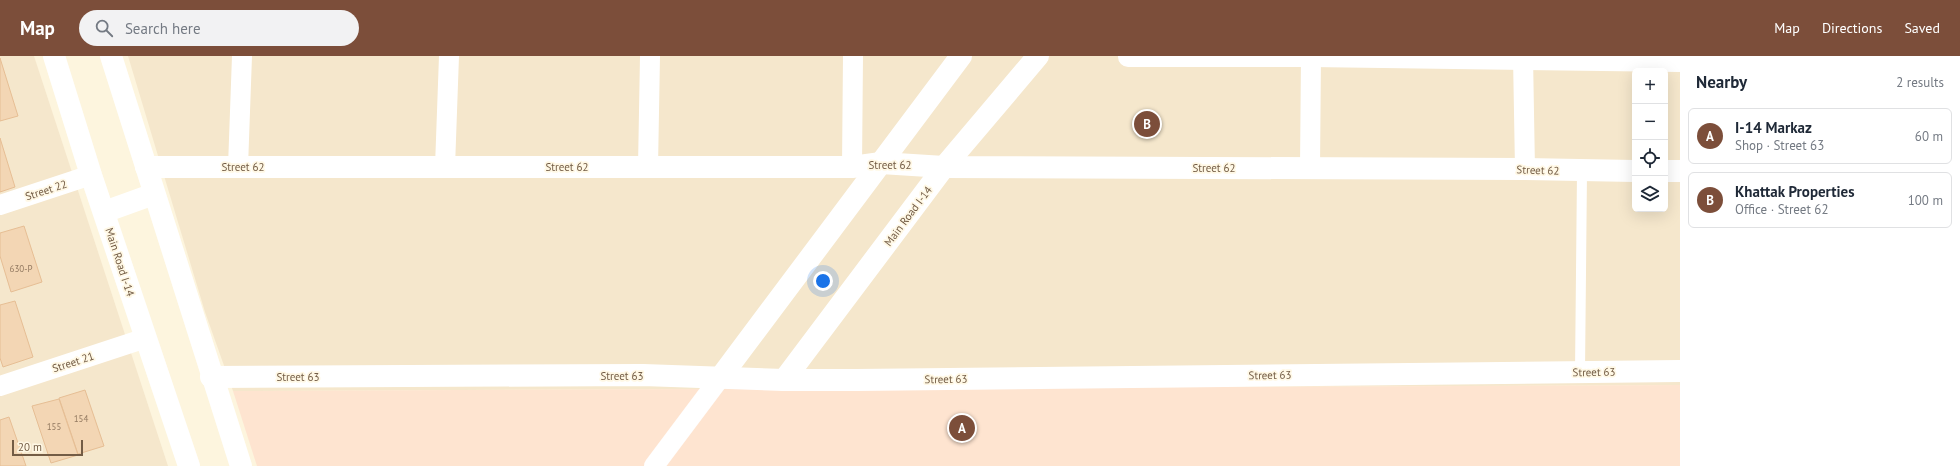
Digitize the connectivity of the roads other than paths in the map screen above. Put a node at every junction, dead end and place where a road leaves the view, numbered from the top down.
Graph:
1 (54, 56) edge
2 (111, 56) edge
3 (242, 56) edge
4 (449, 56) edge
5 (650, 56) edge
6 (853, 56) edge
7 (962, 56) edge
8 (1038, 56) edge
9 (1311, 56) edge
10 (1128, 57) edge
11 (1523, 58) edge
12 (1680, 62) edge
13 (880, 163) junction
14 (146, 167) junction
15 (238, 167) junction
16 (446, 167) junction
17 (648, 167) junction
18 (852, 167) junction
19 (944, 167) junction
20 (1310, 168) junction
21 (1525, 169) junction
22 (1668, 171) edge
23 (1680, 171) edge
24 (1582, 172) junction
25 (1632, 172) edge
26 (91, 175) junction
27 (154, 194) junction
28 (0, 205) edge
29 (104, 212) junction
30 (146, 338) junction
31 (1680, 371) edge
32 (1580, 372) junction
33 (212, 377) junction
34 (720, 378) junction
35 (784, 380) junction
36 (0, 386) edge
37 (189, 466) edge
38 (241, 466) edge
39 (654, 466) edge

1 - 26 street, Main Road I-14
2 - 14 street
3 - 15 street
4 - 16 street
5 - 17 street
6 - 18 street
7 - 13 street
8 - 19 street, Main Road I-14
9 - 10 street
9 - 11 street
9 - 20 street
11 - 12 street
11 - 21 street
13 - 18 street, Street 62
13 - 19 street, Street 62
13 - 34 street
14 - 15 street, Street 62
14 - 27 street
15 - 16 street, Street 62
16 - 17 street, Street 62
17 - 18 street, Street 62
19 - 20 street, Street 62
19 - 35 street, Main Road I-14
20 - 21 street, Street 62
21 - 24 street, Street 62
22 - 23 street
24 - 25 street, Street 62
24 - 32 lane
26 - 28 street, Street 22
26 - 29 street, Main Road I-14
27 - 29 street
27 - 33 street
29 - 30 street, Main Road I-14
30 - 36 street, Street 21
30 - 37 street, Main Road I-14
31 - 32 street, Street 63
32 - 35 street, Street 63
33 - 34 street, Street 63
33 - 38 street
34 - 35 street, Street 63
34 - 39 street

